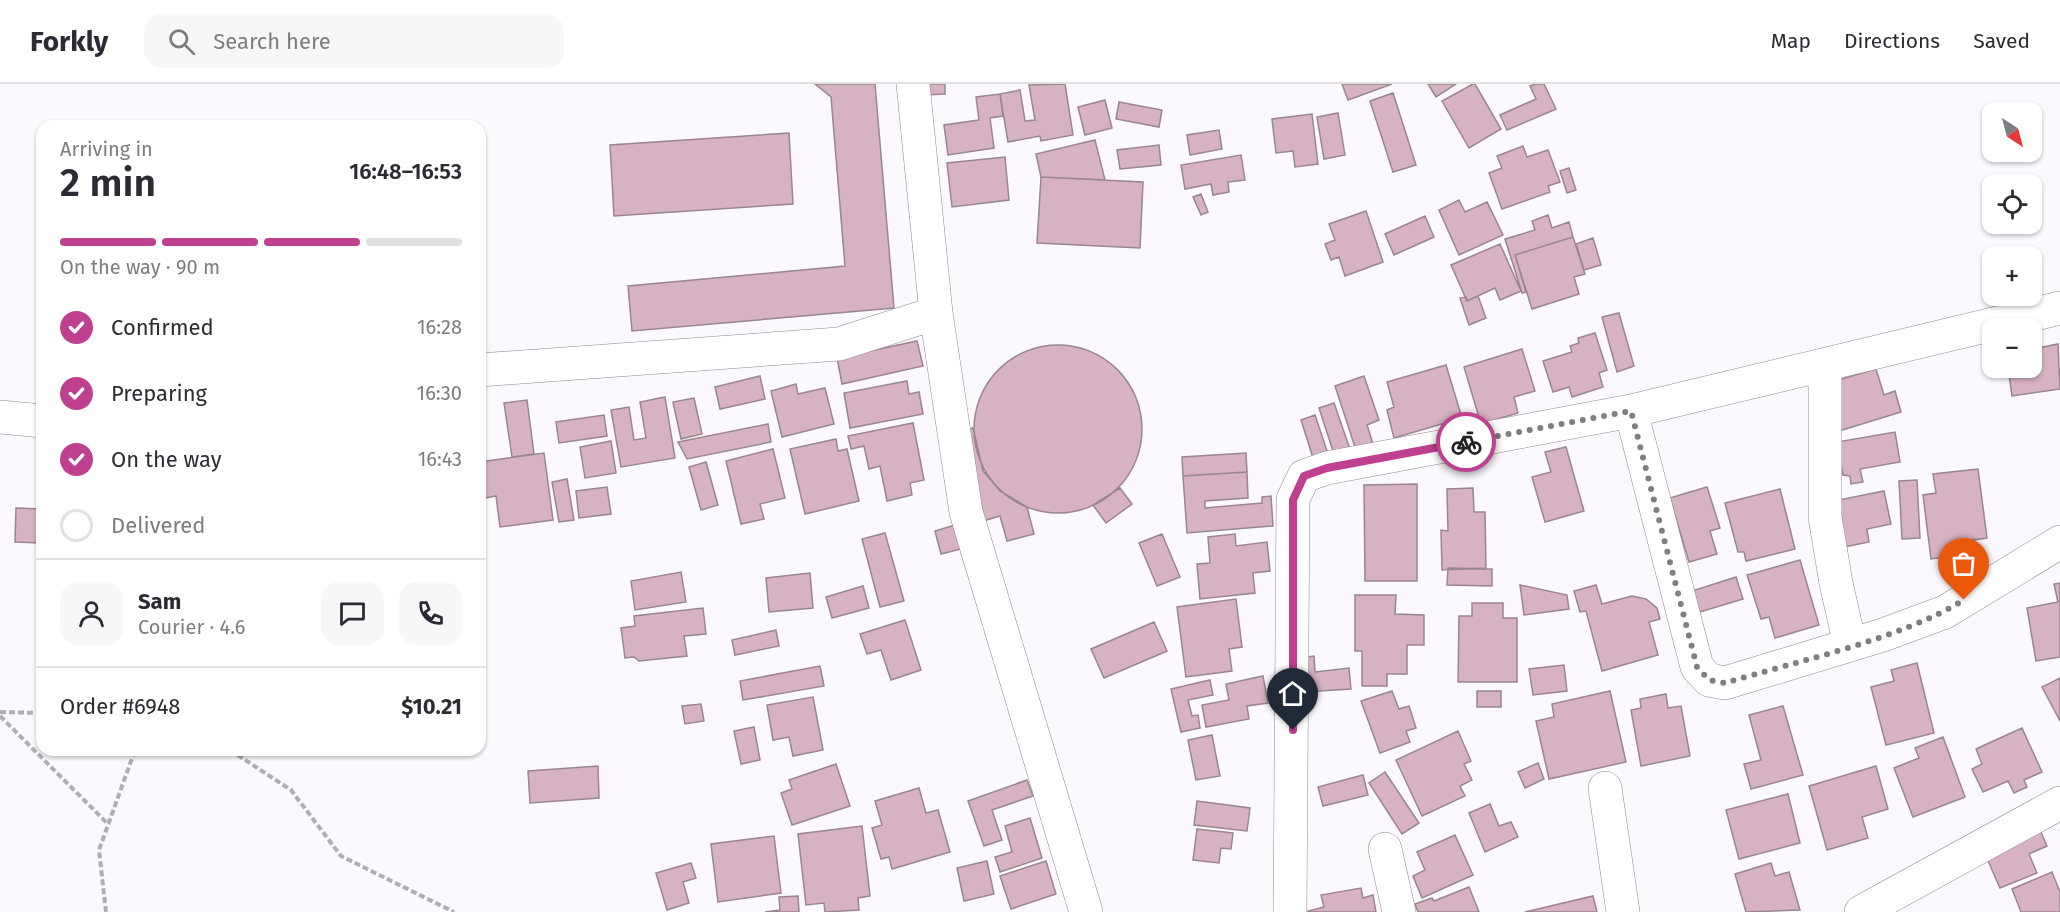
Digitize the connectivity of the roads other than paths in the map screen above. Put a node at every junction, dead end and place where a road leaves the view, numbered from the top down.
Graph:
1 (913, 84) edge
2 (2060, 309) edge
3 (936, 313) junction
4 (1825, 365) junction
5 (486, 370) edge
6 (1631, 411) junction
7 (0, 417) edge
8 (36, 420) edge
9 (2060, 542) edge
10 (1851, 645) junction
11 (1605, 788) dead end
12 (2060, 803) edge
13 (1385, 849) dead end
14 (1086, 912) edge
15 (1290, 912) edge
16 (1399, 912) edge
17 (1623, 912) edge
18 (1860, 912) edge

1 - 3 street
2 - 4 street
3 - 5 street
3 - 14 street
4 - 6 street
4 - 10 street
6 - 10 street
6 - 15 street
7 - 8 street
9 - 10 street
11 - 17 street
12 - 18 street
13 - 16 street

